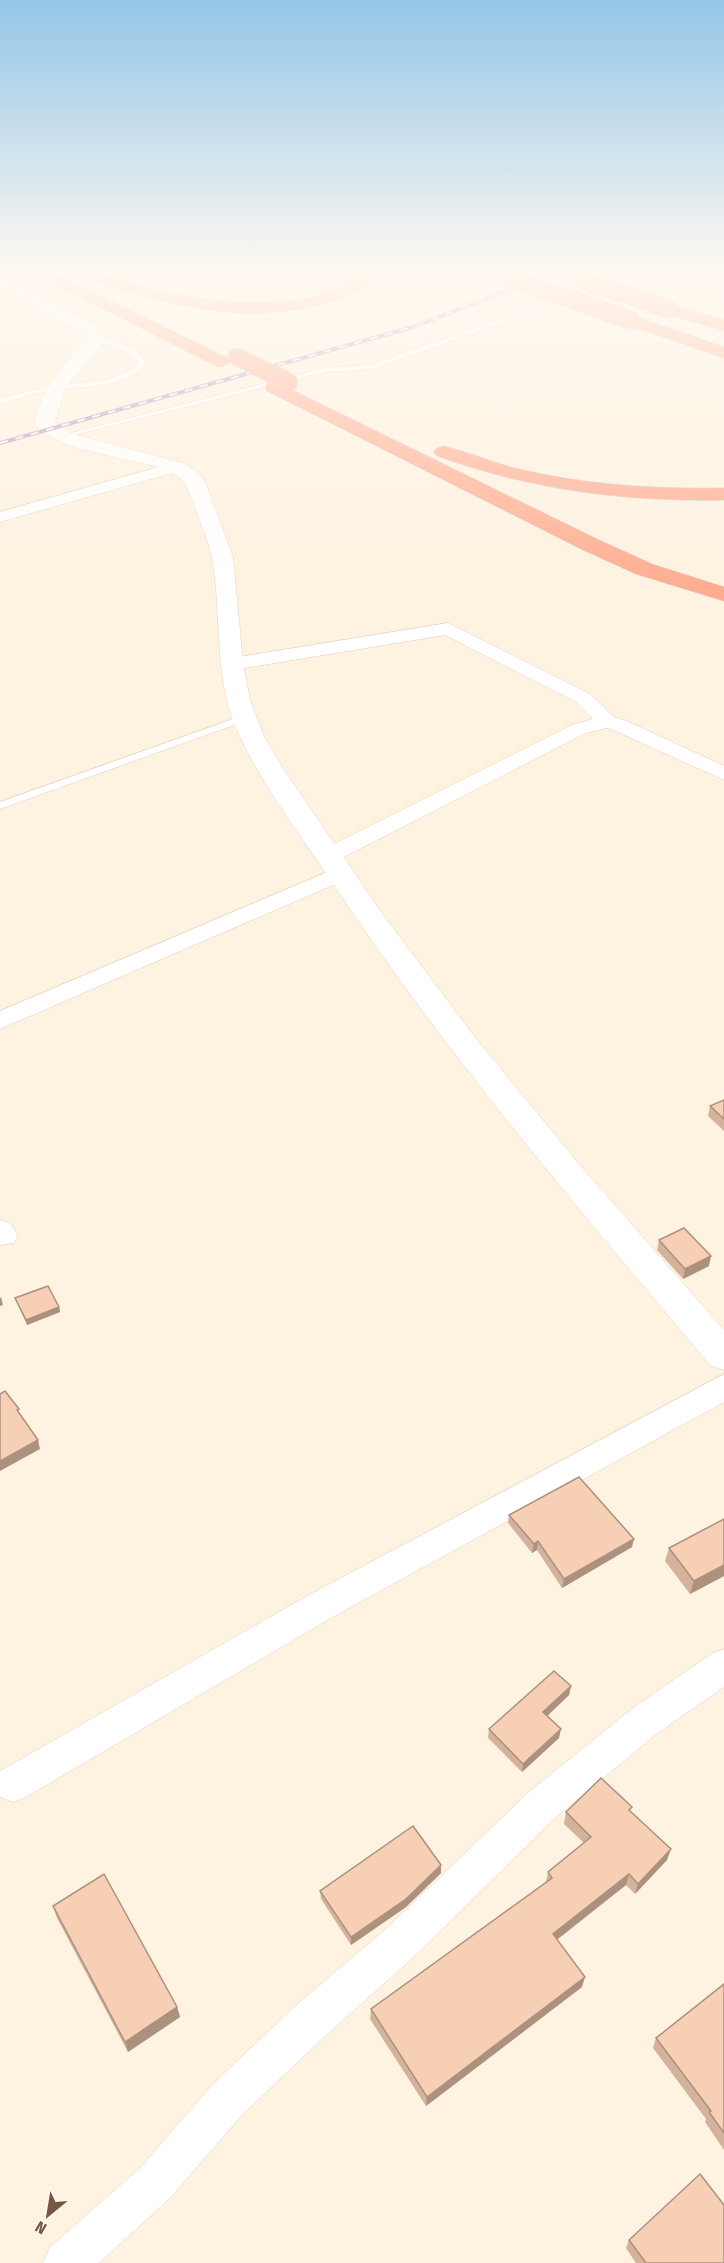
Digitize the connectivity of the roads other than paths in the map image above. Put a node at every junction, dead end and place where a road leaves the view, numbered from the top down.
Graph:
1 (65, 378) edge
2 (121, 378) edge
3 (268, 378) edge
4 (294, 378) edge
5 (282, 384) junction
6 (59, 387) junction
7 (0, 402) edge
8 (63, 436) junction
9 (391, 444) junction
10 (176, 467) junction
11 (724, 494) edge
12 (724, 509) edge
13 (0, 517) edge
14 (724, 594) edge
15 (232, 664) junction
16 (244, 718) junction
17 (607, 722) junction
18 (724, 774) edge
19 (0, 806) edge
20 (334, 865) junction
21 (0, 1021) edge
22 (724, 1355) edge
23 (724, 1387) edge
24 (724, 1666) edge
25 (13, 1784) dead end
26 (66, 2263) edge

1 - 6 street
2 - 6 lane
3 - 5 highway
4 - 8 lane
5 - 9 highway
5 - 11 highway
6 - 7 lane
6 - 8 street
8 - 10 street
9 - 12 highway
9 - 14 highway
10 - 13 street
10 - 15 street
15 - 16 street
15 - 17 street
16 - 19 lane
16 - 20 street
17 - 18 street
17 - 20 street
20 - 21 street
20 - 22 street
23 - 25 street
24 - 26 street

